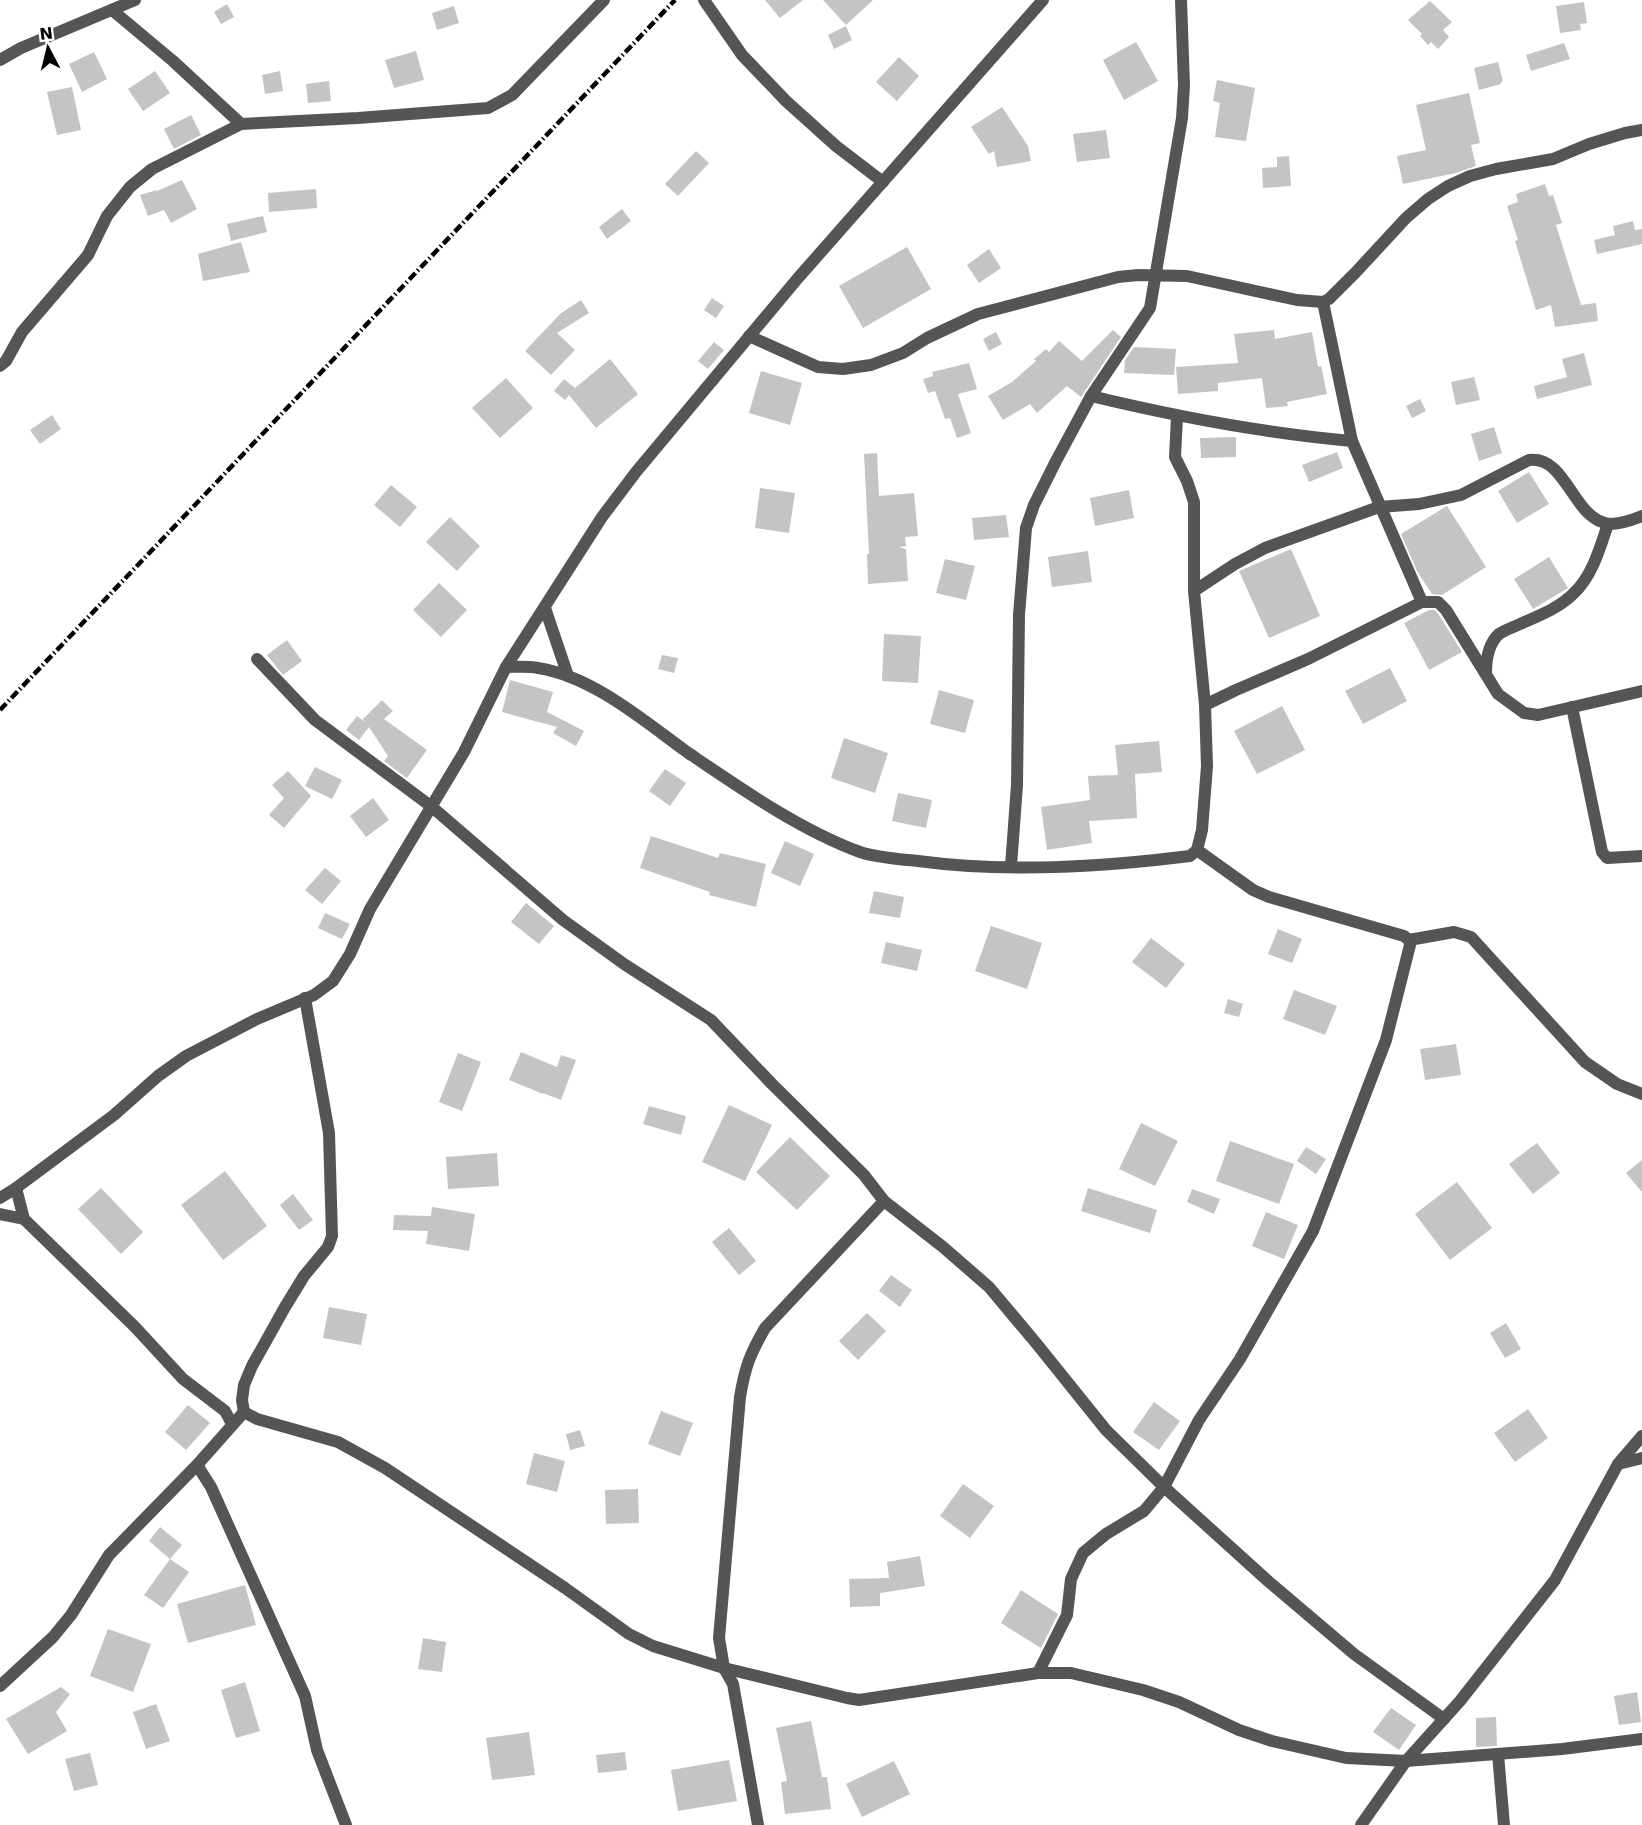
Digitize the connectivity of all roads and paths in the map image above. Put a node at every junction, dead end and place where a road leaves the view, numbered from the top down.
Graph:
1 (135, 0) edge
2 (604, 0) edge
3 (704, 0) edge
4 (1042, 0) edge
5 (1181, 0) edge
6 (112, 10) junction
7 (0, 60) edge
8 (241, 124) junction
9 (1642, 130) edge
10 (883, 182) junction
11 (1156, 275) junction
12 (1323, 302) junction
13 (749, 336) junction
14 (0, 366) edge
15 (1091, 396) junction
16 (1177, 417) junction
17 (1352, 441) junction
18 (1379, 507) junction
19 (1642, 516) edge
20 (1608, 524) junction
21 (1194, 591) junction
22 (1422, 602) junction
23 (545, 608) junction
24 (257, 659) dead end
25 (507, 667) junction
26 (1486, 674) junction
27 (568, 676) junction
28 (1642, 691) edge
29 (1205, 705) junction
30 (1572, 707) junction
31 (432, 807) junction
32 (1197, 850) junction
33 (1642, 856) edge
34 (1011, 866) junction
35 (1409, 940) junction
36 (305, 998) junction
37 (1642, 1094) edge
38 (16, 1188) junction
39 (0, 1198) edge
40 (884, 1202) junction
41 (0, 1214) edge
42 (24, 1219) junction
43 (244, 1412) junction
44 (232, 1424) junction
45 (1642, 1436) edge
46 (1642, 1458) edge
47 (197, 1464) junction
48 (1618, 1464) junction
49 (1164, 1487) junction
50 (724, 1668) junction
51 (1038, 1673) junction
52 (0, 1686) edge
53 (1444, 1719) junction
54 (1642, 1738) edge
55 (1498, 1754) junction
56 (1406, 1761) junction
57 (346, 1825) edge
58 (758, 1825) edge
59 (1361, 1825) edge
60 (1504, 1825) edge

1 - 6 street
2 - 8 street
3 - 10 street
4 - 10 street
5 - 11 street
6 - 7 street
6 - 8 street
8 - 14 street
9 - 12 street
10 - 13 street
11 - 12 street
11 - 13 street
11 - 15 street
12 - 17 street
13 - 23 street
15 - 16 street
15 - 34 street
16 - 17 street
16 - 21 street
17 - 18 street
18 - 20 street
18 - 21 street
18 - 22 street
19 - 20 street
20 - 26 street
21 - 29 street
22 - 26 street
22 - 29 street
23 - 25 street
23 - 27 street
24 - 31 street
25 - 27 street
25 - 31 street
26 - 30 street
27 - 34 street
28 - 30 street
29 - 32 street
30 - 33 street
31 - 36 street
31 - 40 street
32 - 34 street
32 - 35 street
35 - 37 street
35 - 49 street
36 - 38 street
36 - 43 street
38 - 39 street
38 - 42 street
40 - 49 street
40 - 50 street
41 - 42 street
42 - 44 street
43 - 44 street
43 - 50 street
44 - 47 street
45 - 48 street
46 - 48 street
47 - 52 street
47 - 57 street
48 - 53 street
49 - 51 street
49 - 53 street
50 - 51 street
50 - 58 street
51 - 56 street
53 - 56 street
54 - 55 street
55 - 56 street
55 - 60 street
56 - 59 street

